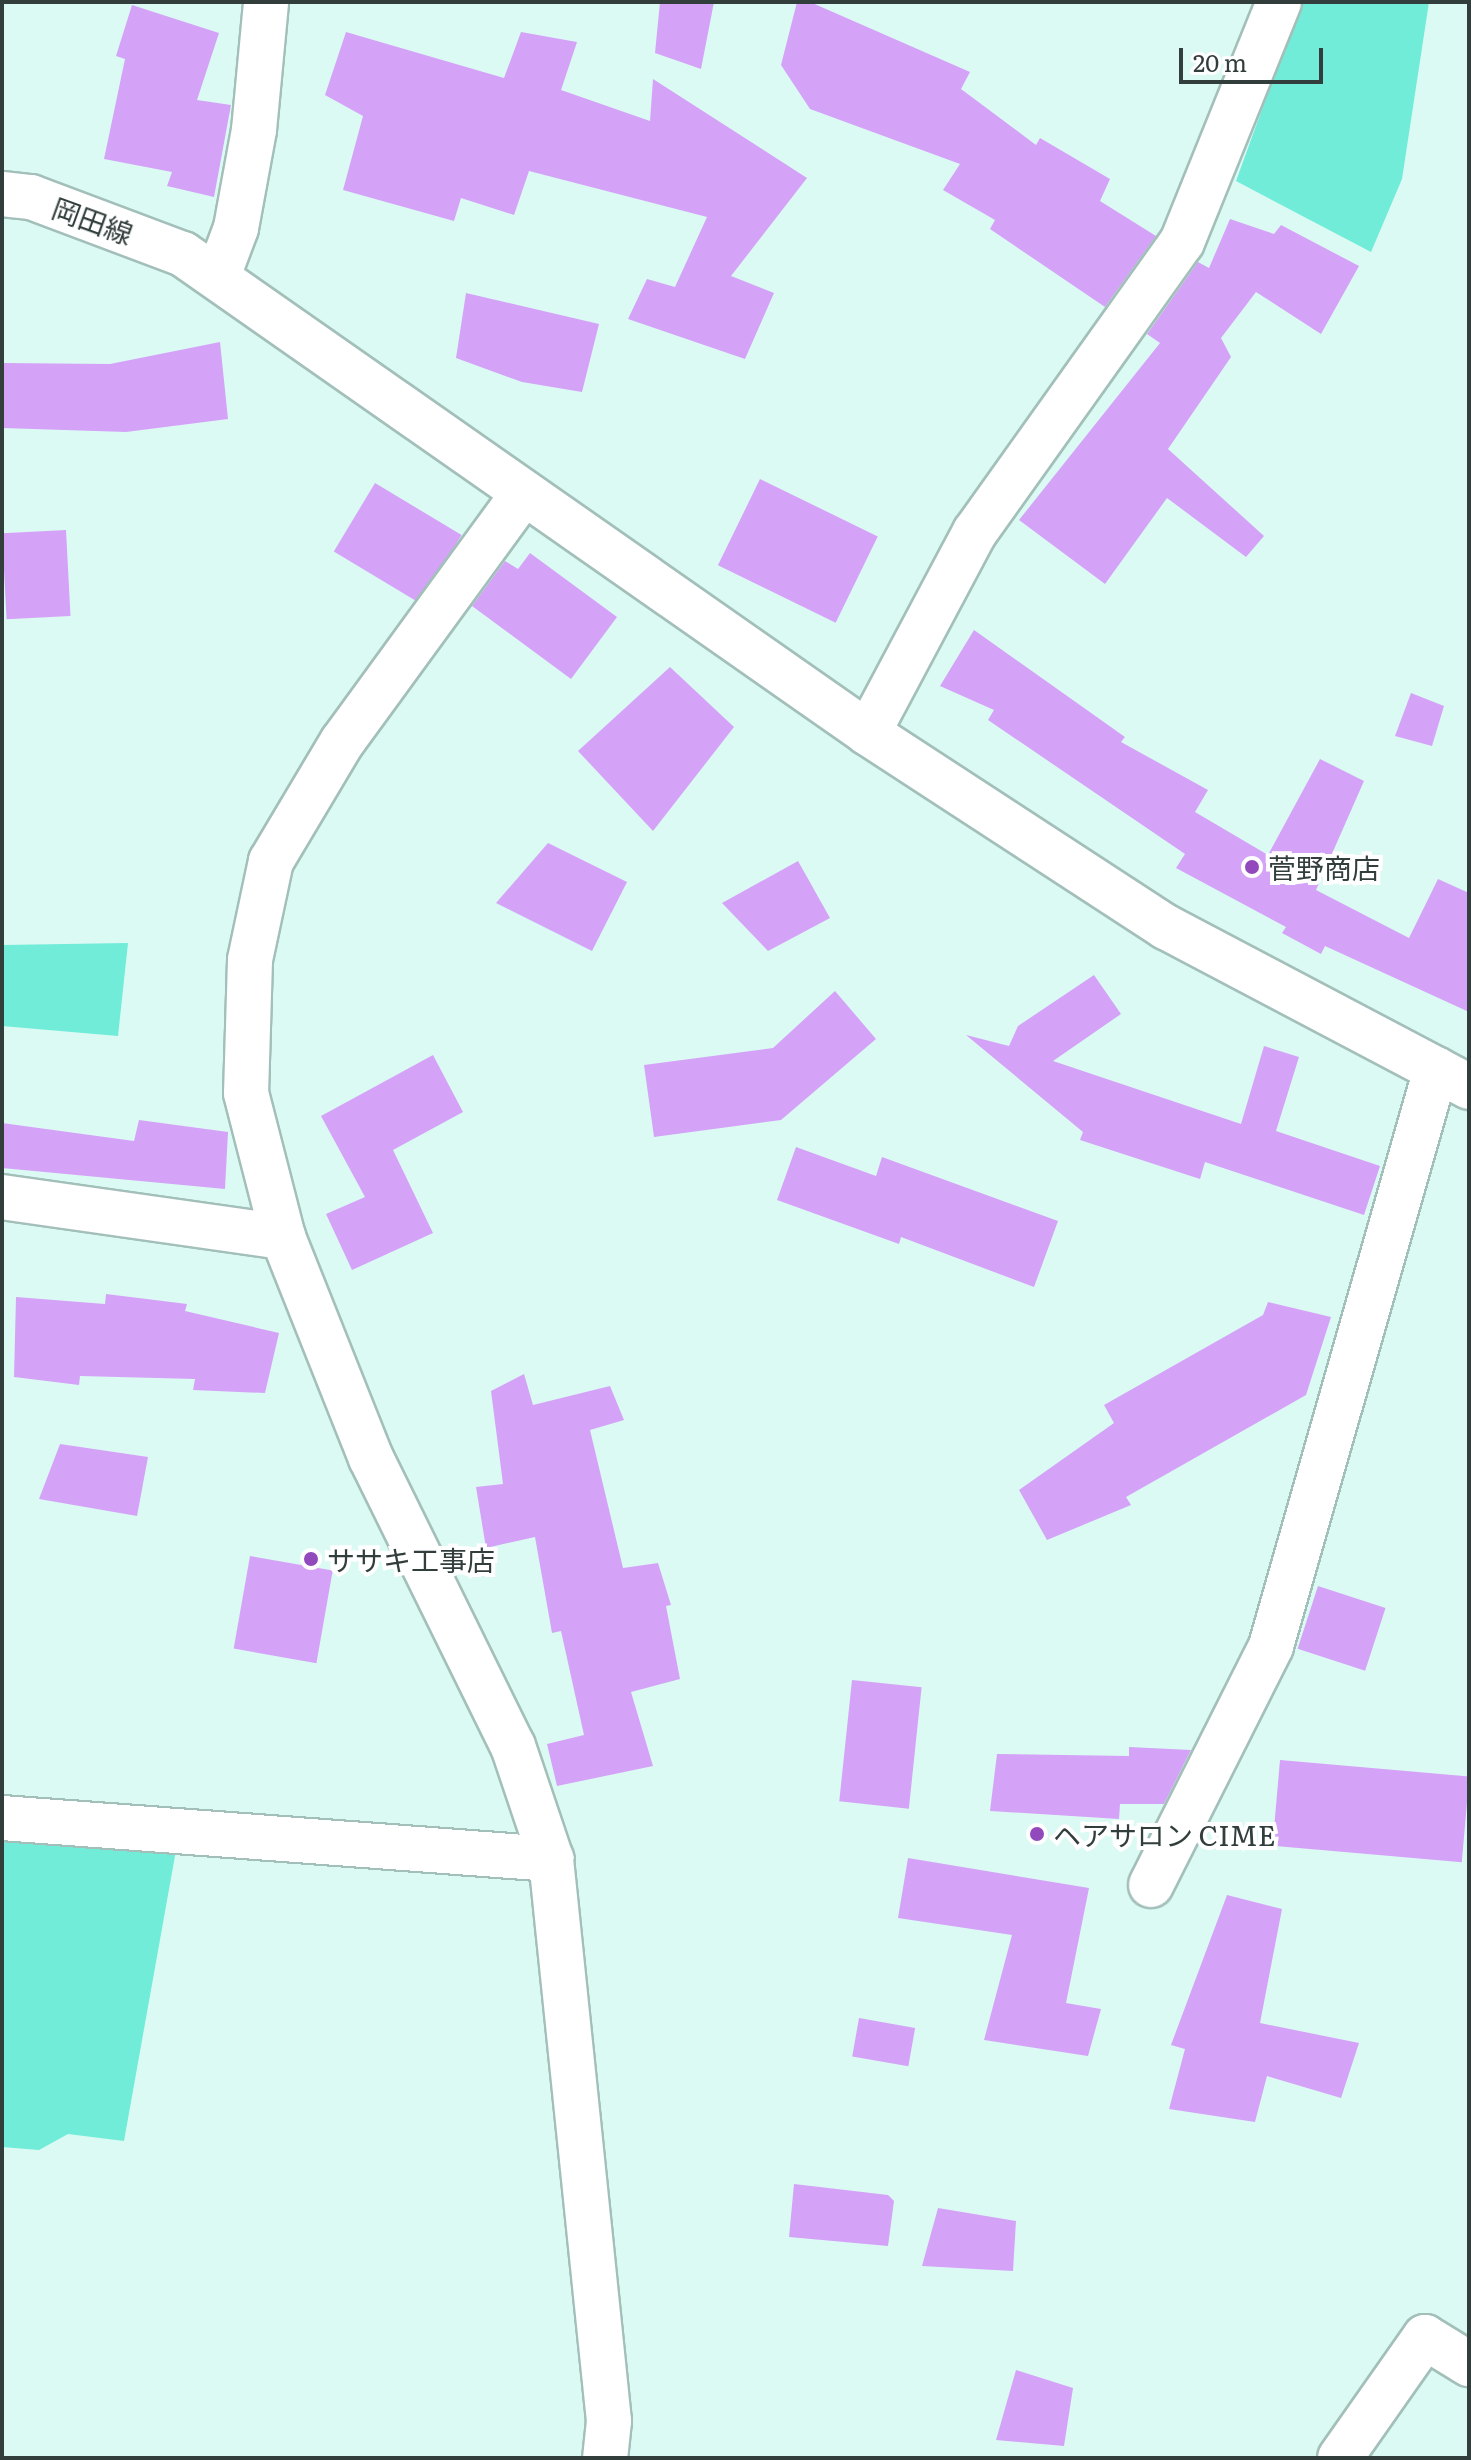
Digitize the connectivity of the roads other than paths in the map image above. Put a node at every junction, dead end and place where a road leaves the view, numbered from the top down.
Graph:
1 (266, 2) edge
2 (1279, 2) edge
3 (2, 194) edge
4 (201, 265) junction
5 (523, 494) junction
6 (868, 733) junction
7 (1452, 1078) edge
8 (2, 1197) edge
9 (283, 1237) junction
10 (2, 1818) edge
11 (551, 1859) junction
12 (1151, 1885) dead end
13 (1469, 2364) edge
14 (605, 2458) edge
15 (1340, 2458) edge

1 - 4 street
2 - 6 street
3 - 4 street, 岡田線
4 - 5 street, 岡田線
5 - 6 street, 岡田線
5 - 9 street
6 - 7 street, 岡田線
7 - 12 street
8 - 9 street
9 - 11 street
10 - 11 street
11 - 14 street
13 - 15 street

